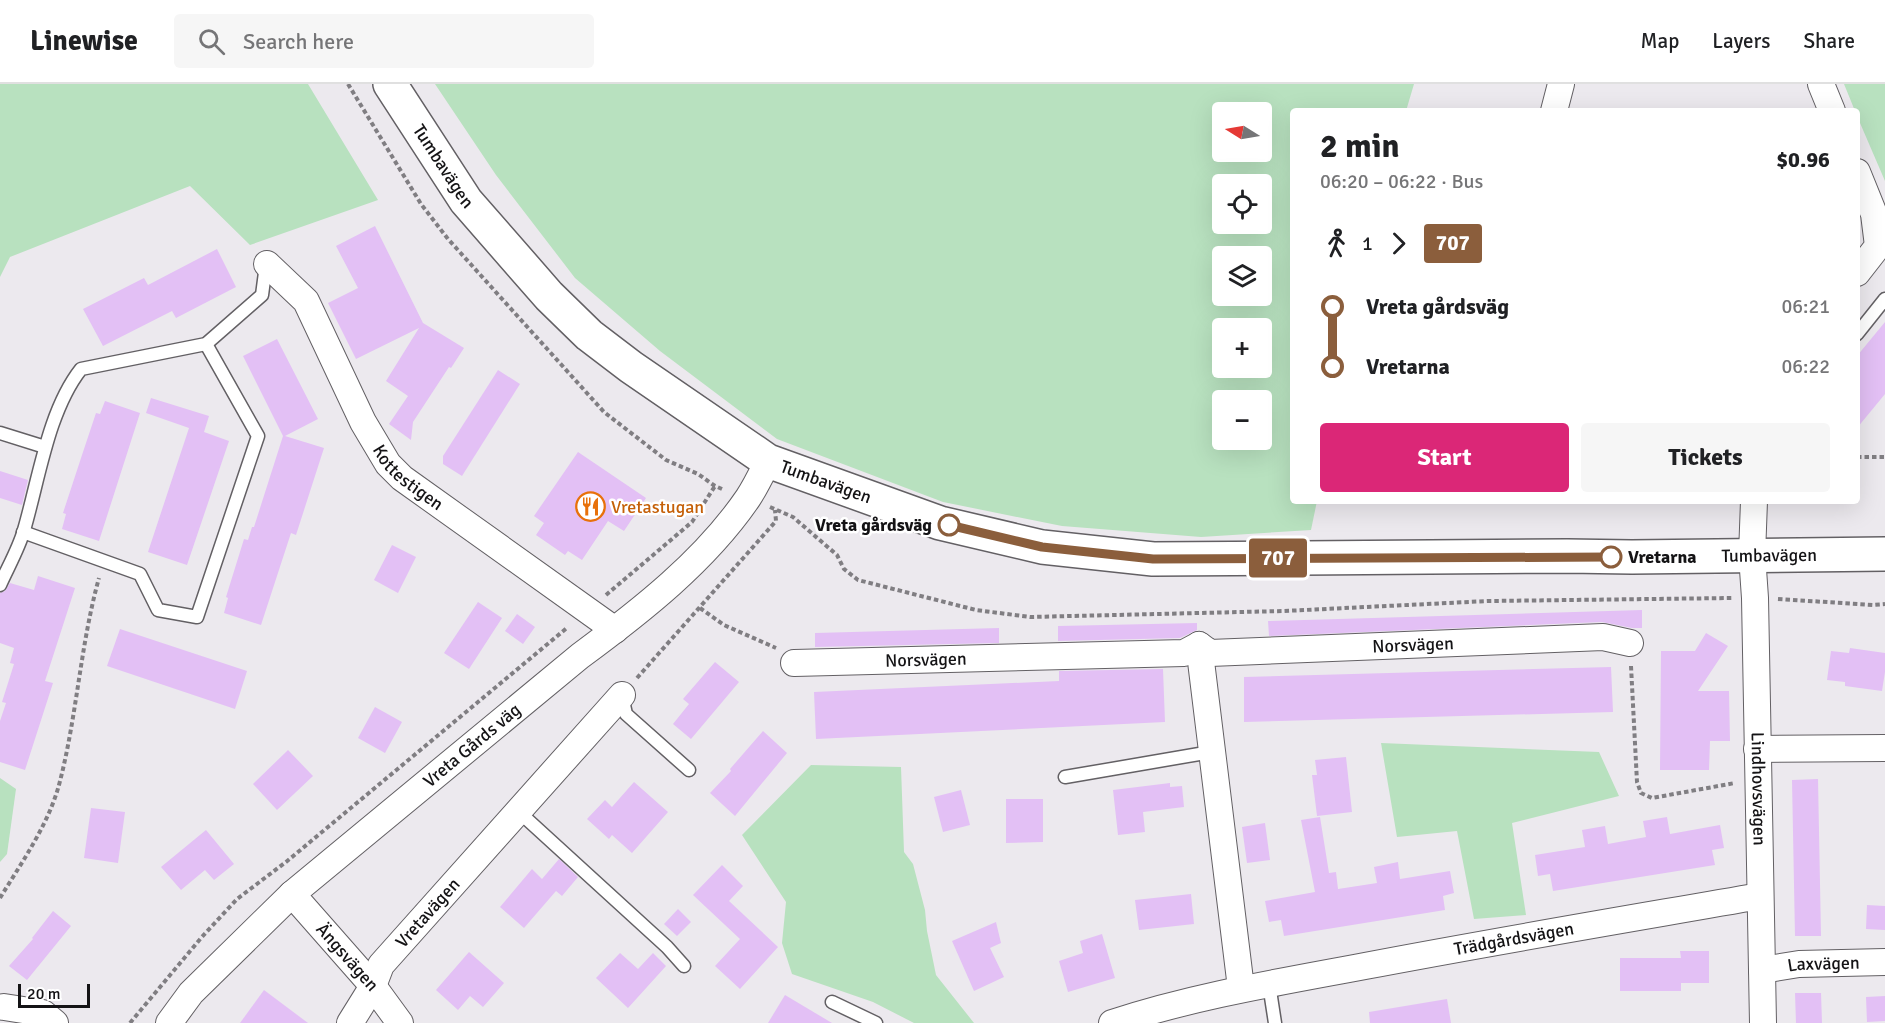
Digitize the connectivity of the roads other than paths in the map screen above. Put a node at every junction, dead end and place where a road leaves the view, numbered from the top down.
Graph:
1 (390, 84) edge
2 (1562, 84) edge
3 (1821, 84) edge
4 (1555, 108) edge
5 (1831, 108) edge
6 (1860, 179) edge
7 (1882, 247) edge
8 (267, 264) joint
9 (1860, 270) edge
10 (1885, 299) edge
11 (1860, 330) edge
12 (206, 344) junction
13 (0, 433) edge
14 (45, 447) junction
15 (768, 461) junction
16 (1754, 504) edge
17 (23, 532) junction
18 (1885, 554) edge
19 (1752, 555) junction
20 (0, 585) edge
21 (615, 630) junction
22 (1630, 643) road end
23 (1199, 645) junction
24 (794, 663) road end
25 (622, 694) joint
26 (1885, 748) edge
27 (1757, 749) junction
28 (1211, 752) junction
29 (689, 770) dead end
30 (1065, 777) dead end
31 (518, 811) junction
32 (292, 894) junction
33 (1760, 896) junction
34 (1885, 962) edge
35 (684, 966) dead end
36 (1762, 970) junction
37 (1269, 984) junction
38 (373, 986) junction
39 (1241, 988) junction
40 (832, 1002) dead end
41 (4, 1007) dead end
42 (55, 1023) edge
43 (169, 1023) edge
44 (350, 1023) edge
45 (400, 1023) edge
46 (876, 1023) edge
47 (1112, 1023) edge
48 (1275, 1023) edge
49 (1763, 1023) edge

1 - 15 main road, Tumbavägen
2 - 4 street
3 - 5 street
6 - 7 street
7 - 9 street
8 - 12 lane
8 - 21 street, Kottestigen
10 - 11 lane
12 - 14 lane
12 - 17 lane
13 - 14 lane
14 - 17 lane
15 - 19 main road, Tumbavägen
15 - 21 street, Vreta Gårds väg
16 - 19 street, Lindhovsvägen
17 - 20 lane
18 - 19 main road, Tumbavägen
19 - 27 street, Lindhovsvägen
21 - 32 street, Vreta Gårds väg
22 - 23 street, Norsvägen
23 - 24 street, Norsvägen
23 - 28 street
25 - 29 lane
25 - 31 street, Vretavägen
26 - 27 street
27 - 33 street, Lindhovsvägen
28 - 30 lane
28 - 39 street
31 - 35 lane
31 - 38 street, Vretavägen
32 - 38 street, Ängsvägen
32 - 43 street, Vreta Gårds väg
33 - 36 street, Lindhovsvägen
33 - 37 street, Trädgårdsvägen
34 - 36 street, Laxvägen
36 - 49 street, Lindhovsvägen
37 - 39 street, Trädgårdsvägen
37 - 48 lane
38 - 44 street, Vretavägen
38 - 45 street, Ängsvägen
39 - 47 street, Trädgårdsvägen
40 - 46 lane
41 - 42 street

